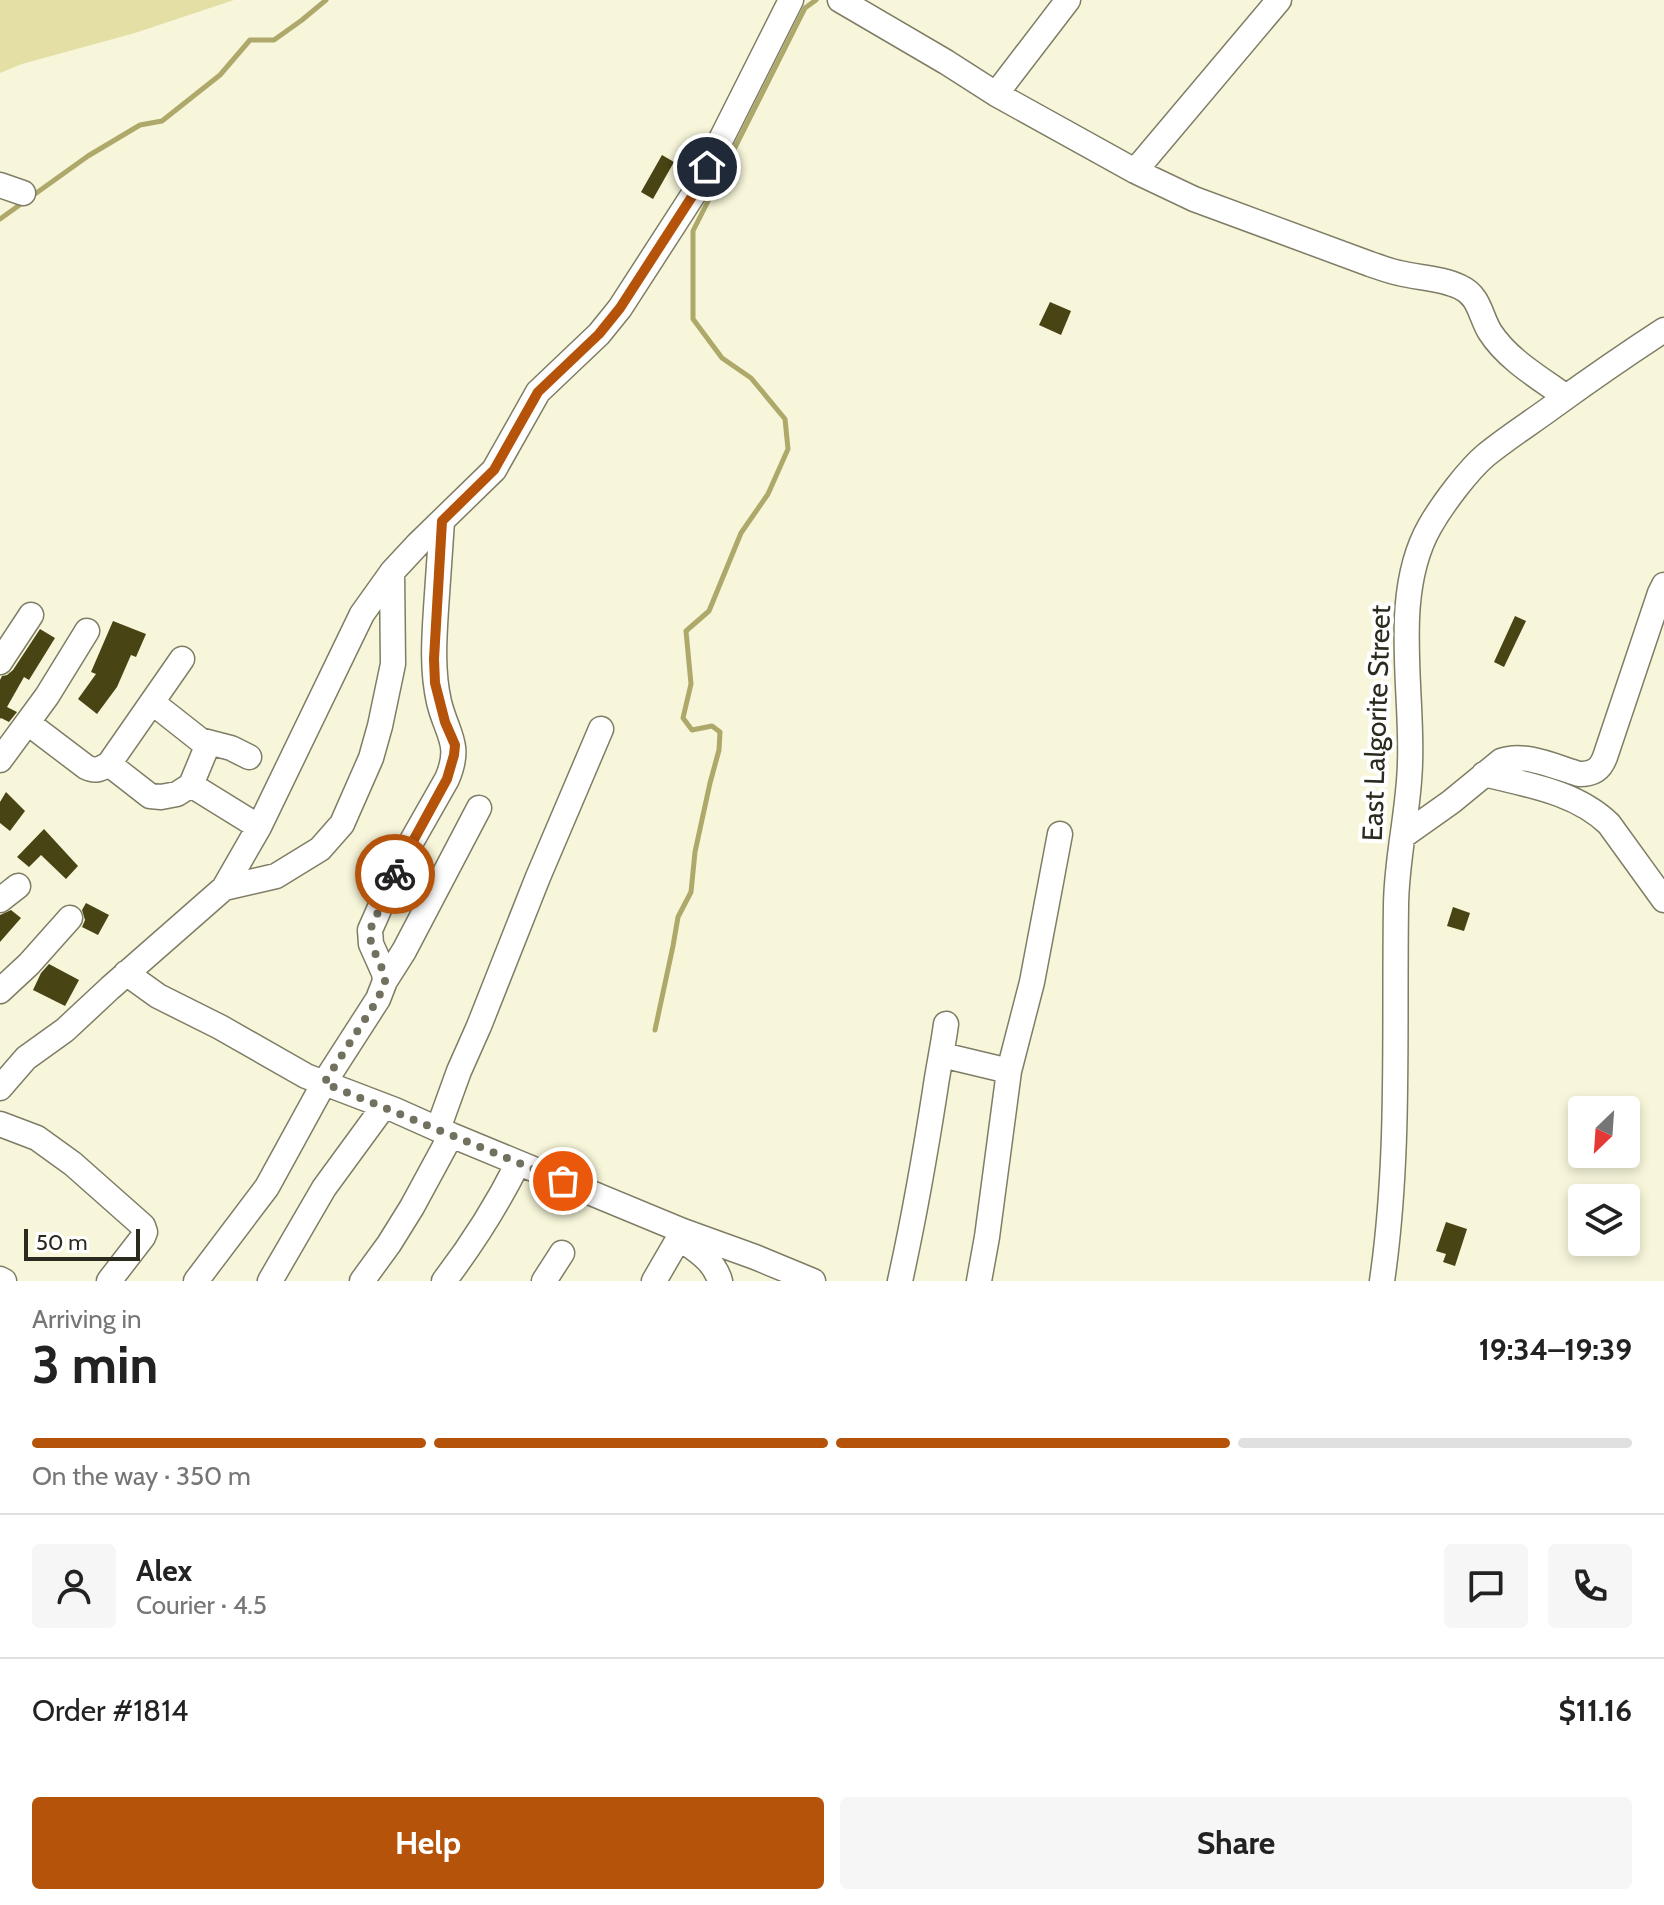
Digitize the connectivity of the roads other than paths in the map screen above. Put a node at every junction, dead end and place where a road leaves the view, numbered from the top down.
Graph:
1 (791, 0) edge
2 (840, 0) edge
3 (1068, 0) edge
4 (1279, 0) edge
5 (872, 7) edge
6 (996, 94) junction
7 (1135, 171) junction
8 (1664, 330) edge
9 (1566, 397) junction
10 (442, 521) junction
11 (392, 572) junction
12 (1664, 585) edge
13 (31, 615) dead end
14 (87, 631) dead end
15 (182, 659) dead end
16 (0, 662) edge
17 (153, 703) junction
18 (28, 723) junction
19 (601, 729) dead end
20 (208, 744) junction
21 (249, 757) dead end
22 (0, 760) edge
23 (109, 764) junction
24 (1484, 774) junction
25 (191, 785) junction
26 (479, 808) dead end
27 (259, 827) junction
28 (1060, 834) dead end
29 (1403, 836) junction
30 (224, 888) junction
31 (1664, 900) edge
32 (70, 918) dead end
33 (126, 973) junction
34 (385, 981) junction
35 (0, 991) edge
36 (946, 1024) dead end
37 (942, 1055) junction
38 (1009, 1071) junction
39 (324, 1083) junction
40 (0, 1088) edge
41 (384, 1106) junction
42 (0, 1124) edge
43 (444, 1132) junction
44 (518, 1163) junction
45 (681, 1234) junction
46 (562, 1253) dead end
47 (109, 1281) edge
48 (196, 1281) edge
49 (270, 1281) edge
50 (362, 1281) edge
51 (444, 1281) edge
52 (544, 1281) edge
53 (654, 1281) edge
54 (720, 1281) edge
55 (813, 1281) edge
56 (900, 1281) edge
57 (979, 1281) edge
58 (1382, 1281) edge

1 - 10 street
2 - 5 street
3 - 6 street
4 - 7 street
5 - 6 street
6 - 7 street
7 - 9 street
8 - 9 street, East Lalgorite Street
9 - 29 street, East Lalgorite Street
10 - 11 street
10 - 34 street
11 - 27 street
11 - 30 street
12 - 24 street
13 - 16 street
14 - 18 street
15 - 17 street
17 - 20 street
17 - 23 street
18 - 22 street
18 - 23 street
19 - 43 street
20 - 21 street
20 - 25 street
23 - 25 street
24 - 29 street
24 - 31 street
25 - 27 street
26 - 34 street
27 - 30 street
28 - 38 street
29 - 58 street, East Lalgorite Street
30 - 33 street
32 - 35 street
33 - 39 street
33 - 40 street
34 - 39 street
36 - 37 street
37 - 38 street
37 - 56 street
38 - 57 street
39 - 41 street
39 - 48 street
41 - 43 street
41 - 49 street
42 - 47 street
43 - 44 street
43 - 50 street
44 - 45 street
44 - 51 street
45 - 53 street
45 - 54 street
45 - 55 street
46 - 52 street

